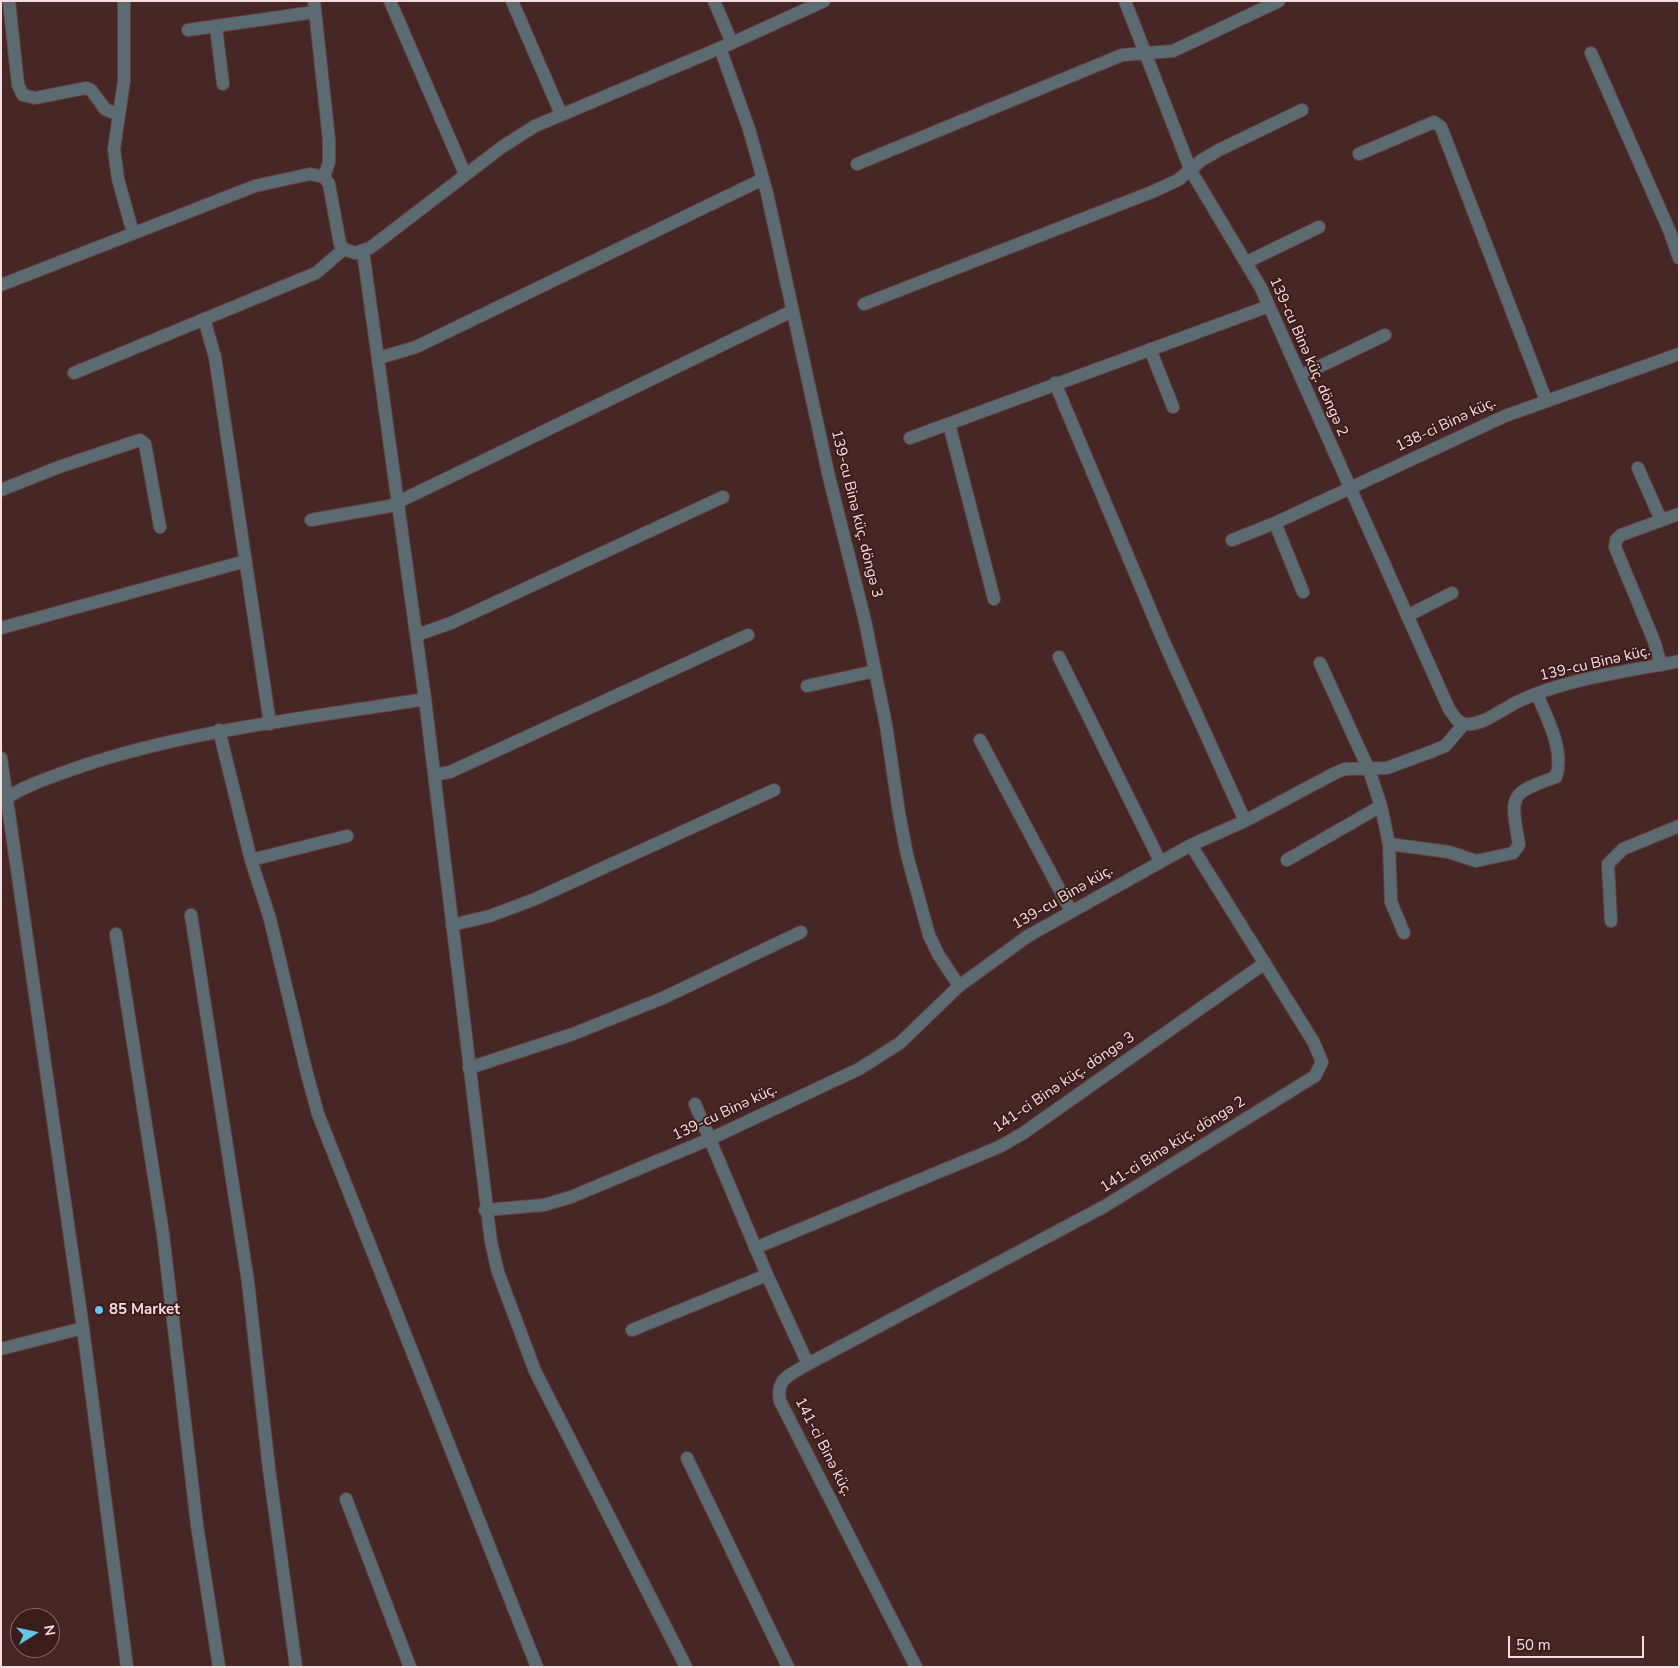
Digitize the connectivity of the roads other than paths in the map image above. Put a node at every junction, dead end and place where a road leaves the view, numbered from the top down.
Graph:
1 (9, 1) edge
2 (124, 1) edge
3 (390, 1) edge
4 (512, 1) edge
5 (714, 1) edge
6 (824, 1) edge
7 (1125, 1) edge
8 (1279, 1) edge
9 (315, 6) edge
10 (216, 27) junction
11 (188, 30) dead end
12 (726, 46) junction
13 (1146, 52) junction
14 (1591, 52) dead end
15 (223, 84) dead end
16 (1302, 110) dead end
17 (561, 114) junction
18 (119, 115) junction
19 (1359, 154) dead end
20 (856, 164) dead end
21 (1190, 171) junction
22 (464, 174) junction
23 (324, 177) junction
24 (763, 179) junction
25 (1319, 227) dead end
26 (133, 233) junction
27 (344, 249) junction
28 (363, 251) junction
29 (1679, 258) edge
30 (1246, 262) junction
31 (1, 285) edge
32 (864, 304) dead end
33 (1269, 306) junction
34 (792, 310) junction
35 (204, 319) junction
36 (1385, 335) dead end
37 (1150, 349) junction
38 (1679, 354) edge
39 (378, 358) junction
40 (74, 373) dead end
41 (1300, 376) junction
42 (1055, 383) junction
43 (1546, 400) junction
44 (1174, 407) dead end
45 (949, 424) junction
46 (910, 438) dead end
47 (1638, 468) dead end
48 (1349, 488) junction
49 (1, 490) edge
50 (723, 497) dead end
51 (399, 502) junction
52 (1679, 514) edge
53 (311, 520) dead end
54 (1661, 520) junction
55 (1275, 523) junction
56 (160, 527) dead end
57 (1232, 540) dead end
58 (246, 561) junction
59 (1303, 592) dead end
60 (1452, 593) dead end
61 (994, 599) dead end
62 (1407, 616) junction
63 (1, 628) edge
64 (417, 635) junction
65 (748, 635) dead end
66 (1060, 657) dead end
67 (1679, 662) edge
68 (1320, 663) dead end
69 (1661, 665) junction
70 (875, 670) junction
71 (807, 686) dead end
72 (1537, 694) junction
73 (425, 699) junction
74 (270, 724) junction
75 (1464, 724) junction
76 (219, 730) junction
77 (980, 740) dead end
78 (1, 758) edge
79 (1369, 770) junction
80 (434, 775) junction
81 (774, 790) dead end
82 (5, 799) edge
83 (1381, 806) junction
84 (1245, 821) junction
85 (1679, 826) edge
86 (347, 836) dead end
87 (1389, 844) junction
88 (1191, 845) junction
89 (251, 860) junction
90 (1287, 860) dead end
91 (1160, 861) junction
92 (1071, 911) junction
93 (191, 915) dead end
94 (1611, 921) dead end
95 (452, 925) junction
96 (801, 932) dead end
97 (1404, 933) dead end
98 (116, 934) dead end
99 (1265, 963) junction
100 (959, 986) junction
101 (469, 1068) junction
102 (695, 1104) dead end
103 (710, 1139) junction
104 (485, 1210) junction
105 (755, 1248) junction
106 (767, 1275) junction
107 (84, 1328) junction
108 (632, 1330) dead end
109 (1, 1349) edge
110 (808, 1364) junction
111 (687, 1458) dead end
112 (346, 1499) dead end
113 (126, 1667) edge
114 (219, 1667) edge
115 (296, 1667) edge
116 (410, 1667) edge
117 (537, 1667) edge
118 (686, 1667) edge
119 (788, 1667) edge
120 (916, 1667) edge

1 - 18 street
2 - 18 street
3 - 22 street
4 - 17 street
5 - 12 street, 139-cu Binə küç. döngə 3
6 - 12 street
7 - 13 street, 139-cu Binə küç. döngə 2
8 - 13 street
9 - 10 street
9 - 23 street
10 - 11 street
10 - 15 street
12 - 17 street
12 - 24 street, 139-cu Binə küç. döngə 3
13 - 20 street
13 - 21 street, 139-cu Binə küç. döngə 2
14 - 29 street
16 - 21 street
17 - 22 street
18 - 26 street
19 - 43 street
21 - 30 street, 139-cu Binə küç. döngə 2
21 - 32 street
22 - 28 street
23 - 26 street
23 - 27 street
24 - 34 street, 139-cu Binə küç. döngə 3
24 - 39 street
25 - 30 street
26 - 31 street
27 - 28 street
27 - 35 street
28 - 39 street
30 - 33 street, 139-cu Binə küç. döngə 2
33 - 37 street
33 - 41 street, 139-cu Binə küç. döngə 2
34 - 51 street
34 - 70 street, 139-cu Binə küç. döngə 3
35 - 40 street
35 - 58 street
36 - 41 street
37 - 42 street
37 - 44 street
38 - 43 street, 138-ci Binə küç.
39 - 51 street
41 - 48 street, 139-cu Binə küç. döngə 2
42 - 45 street
42 - 84 street
43 - 48 street, 138-ci Binə küç.
45 - 46 street
45 - 61 street
47 - 54 street
48 - 55 street, 138-ci Binə küç.
48 - 62 street, 139-cu Binə küç. döngə 2
49 - 56 street
50 - 64 street
51 - 53 street
51 - 64 street
52 - 54 street
54 - 69 street
55 - 57 street, 138-ci Binə küç.
55 - 59 street
58 - 63 street
58 - 74 street
60 - 62 street
62 - 75 street, 139-cu Binə küç. döngə 2
64 - 73 street
65 - 80 street
66 - 91 street
67 - 69 street, 139-cu Binə küç.
68 - 79 street
69 - 72 street, 139-cu Binə küç.
70 - 71 street
70 - 100 street, 139-cu Binə küç. döngə 3
72 - 75 street, 139-cu Binə küç.
72 - 87 street
73 - 74 street
73 - 80 street
74 - 76 street
75 - 79 street, 139-cu Binə küç.
76 - 82 street
76 - 89 street
77 - 92 street
78 - 82 street
79 - 83 street
79 - 84 street, 139-cu Binə küç.
80 - 95 street
81 - 95 street
82 - 107 street
83 - 87 street
83 - 90 street
84 - 88 street, 139-cu Binə küç.
85 - 94 street
86 - 89 street
87 - 97 street
88 - 91 street, 139-cu Binə küç.
88 - 99 street, 141-ci Binə küç. döngə 2
89 - 117 street
91 - 92 street, 139-cu Binə küç.
92 - 100 street, 139-cu Binə küç.
93 - 115 street
95 - 101 street
96 - 101 street
98 - 114 street
99 - 105 street, 141-ci Binə küç. döngə 3
99 - 110 street, 141-ci Binə küç. döngə 2
100 - 103 street, 139-cu Binə küç.
101 - 104 street
102 - 103 street
103 - 104 street, 139-cu Binə küç.
103 - 105 street
104 - 118 street
105 - 106 street
106 - 108 street
106 - 110 street
107 - 109 street
107 - 113 street
110 - 120 street, 141-ci Binə küç.
111 - 119 street
112 - 116 street

